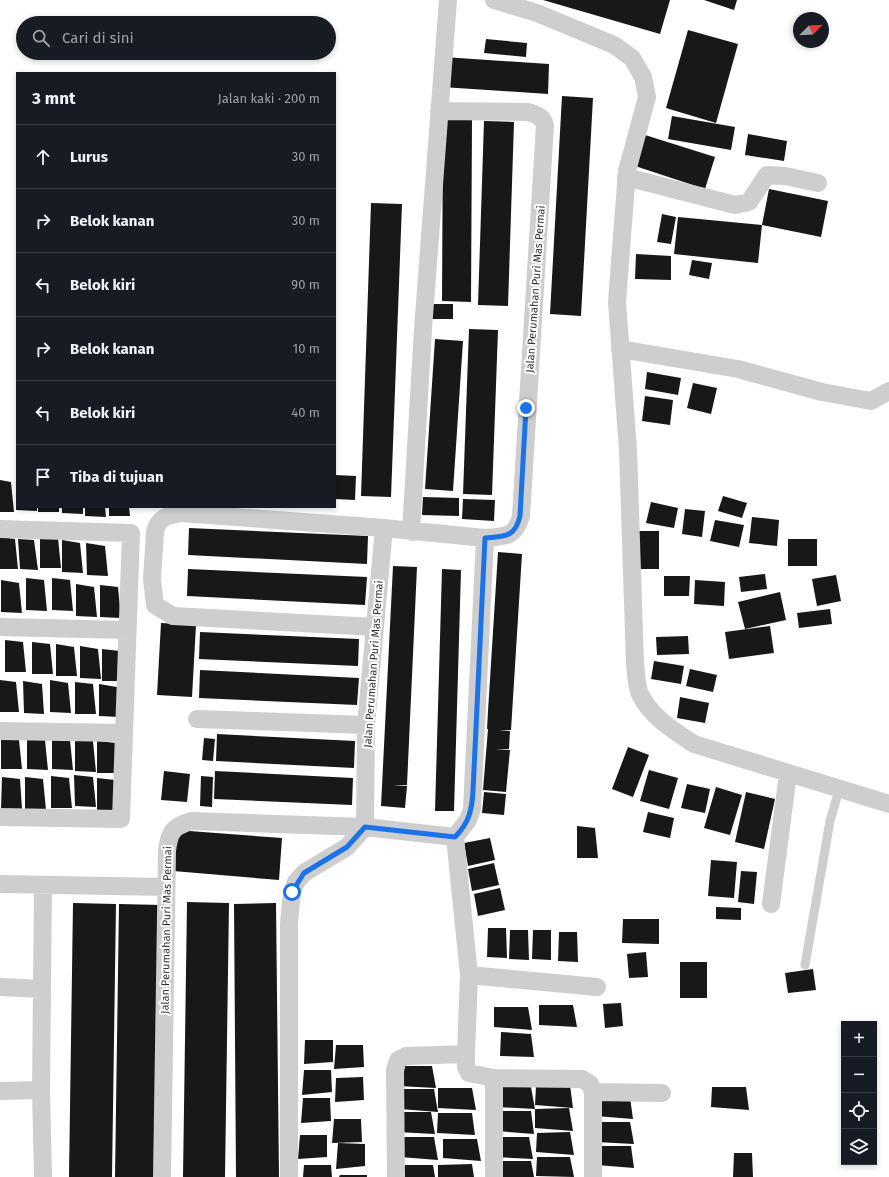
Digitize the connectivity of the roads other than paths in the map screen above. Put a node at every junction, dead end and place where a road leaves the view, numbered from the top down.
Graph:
1 (448, 0) edge
2 (494, 0) edge
3 (439, 112) junction
4 (626, 177) junction
5 (818, 182) dead end
6 (620, 349) junction
7 (889, 391) edge
8 (384, 528) junction
9 (0, 529) edge
10 (411, 532) junction
11 (485, 538) junction
12 (0, 627) edge
13 (375, 627) junction
14 (127, 630) junction
15 (197, 719) dead end
16 (366, 725) junction
17 (0, 731) edge
18 (124, 733) junction
19 (788, 774) junction
20 (839, 790) junction
21 (889, 804) edge
22 (0, 817) edge
23 (365, 827) junction
24 (455, 837) junction
25 (0, 884) edge
26 (43, 884) junction
27 (166, 887) junction
28 (771, 904) dead end
29 (805, 965) dead end
30 (469, 975) junction
31 (0, 987) edge
32 (597, 987) dead end
33 (42, 989) junction
34 (466, 1054) junction
35 (494, 1078) junction
36 (41, 1090) junction
37 (0, 1091) edge
38 (593, 1092) junction
39 (662, 1093) dead end
40 (43, 1177) edge
41 (162, 1177) edge
42 (289, 1177) edge
43 (396, 1177) edge
44 (494, 1177) edge
45 (593, 1177) edge

1 - 3 street
2 - 4 street
3 - 10 street
3 - 11 street, Jalan Perumahan Puri Mas Permai
4 - 5 street
4 - 6 street
6 - 7 street
6 - 19 street
8 - 10 street, Jalan Perumahan Puri Mas Permai
8 - 13 street, Jalan Perumahan Puri Mas Permai
8 - 13 street
9 - 14 street
10 - 11 street, Jalan Perumahan Puri Mas Permai
11 - 24 street
12 - 14 street
13 - 16 street, Jalan Perumahan Puri Mas Permai
14 - 18 street
15 - 16 street
16 - 23 street, Jalan Perumahan Puri Mas Permai
17 - 18 street
18 - 22 street
19 - 20 street
19 - 28 street
20 - 21 street
20 - 29 lane
23 - 24 street, Jalan Perumahan Puri Mas Permai
23 - 27 street, Jalan Perumahan Puri Mas Permai
23 - 42 street
24 - 30 street
25 - 26 street
26 - 27 street
26 - 33 street
27 - 41 street, Jalan Perumahan Puri Mas Permai
30 - 32 street
30 - 34 street
31 - 33 street
33 - 36 street
34 - 35 street
34 - 43 street
35 - 38 street
35 - 44 street
36 - 37 street
36 - 40 street
38 - 39 street
38 - 45 street

